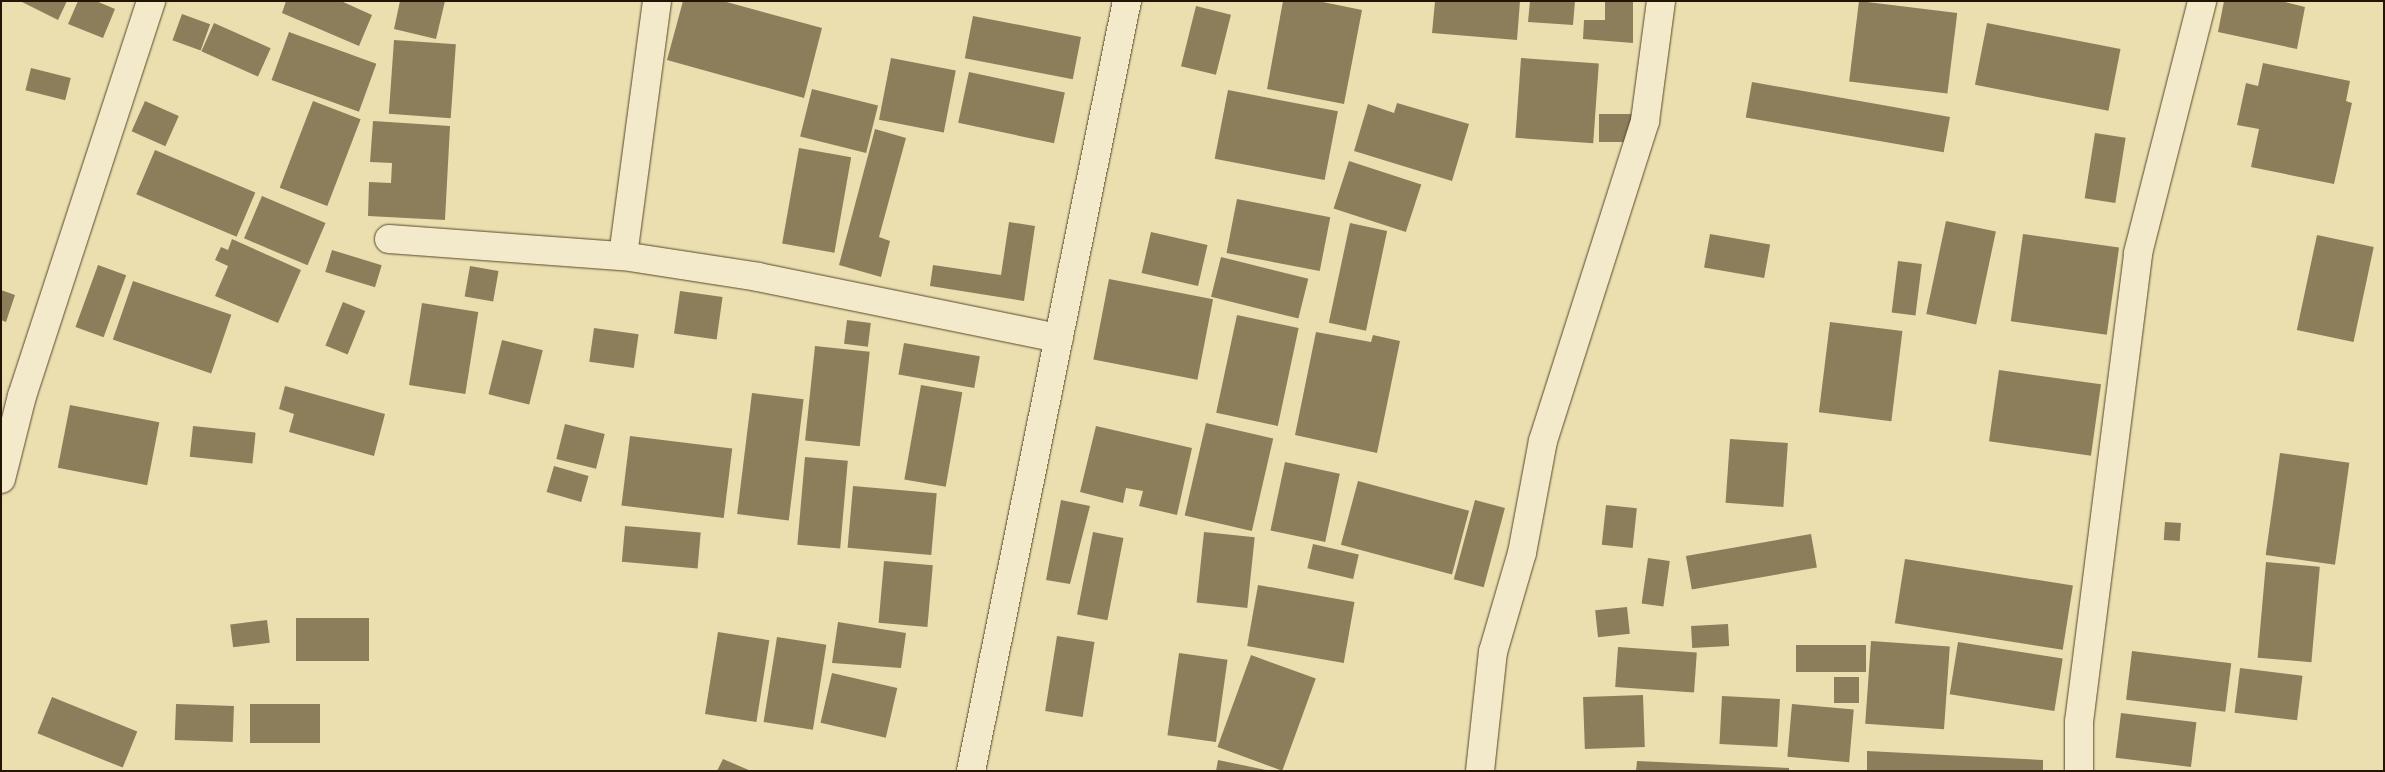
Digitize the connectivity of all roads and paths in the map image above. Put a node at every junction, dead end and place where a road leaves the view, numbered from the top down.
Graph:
1 (151, 1) edge
2 (657, 1) edge
3 (1128, 1) edge
4 (1661, 1) edge
5 (2202, 1) edge
6 (389, 239) dead end
7 (623, 256) junction
8 (1059, 338) junction
9 (1, 479) edge
10 (971, 771) edge
11 (1480, 771) edge
12 (2079, 771) edge

1 - 9 street
2 - 7 street
3 - 8 street
4 - 11 street
5 - 12 street
6 - 7 street
7 - 8 street
8 - 10 street

